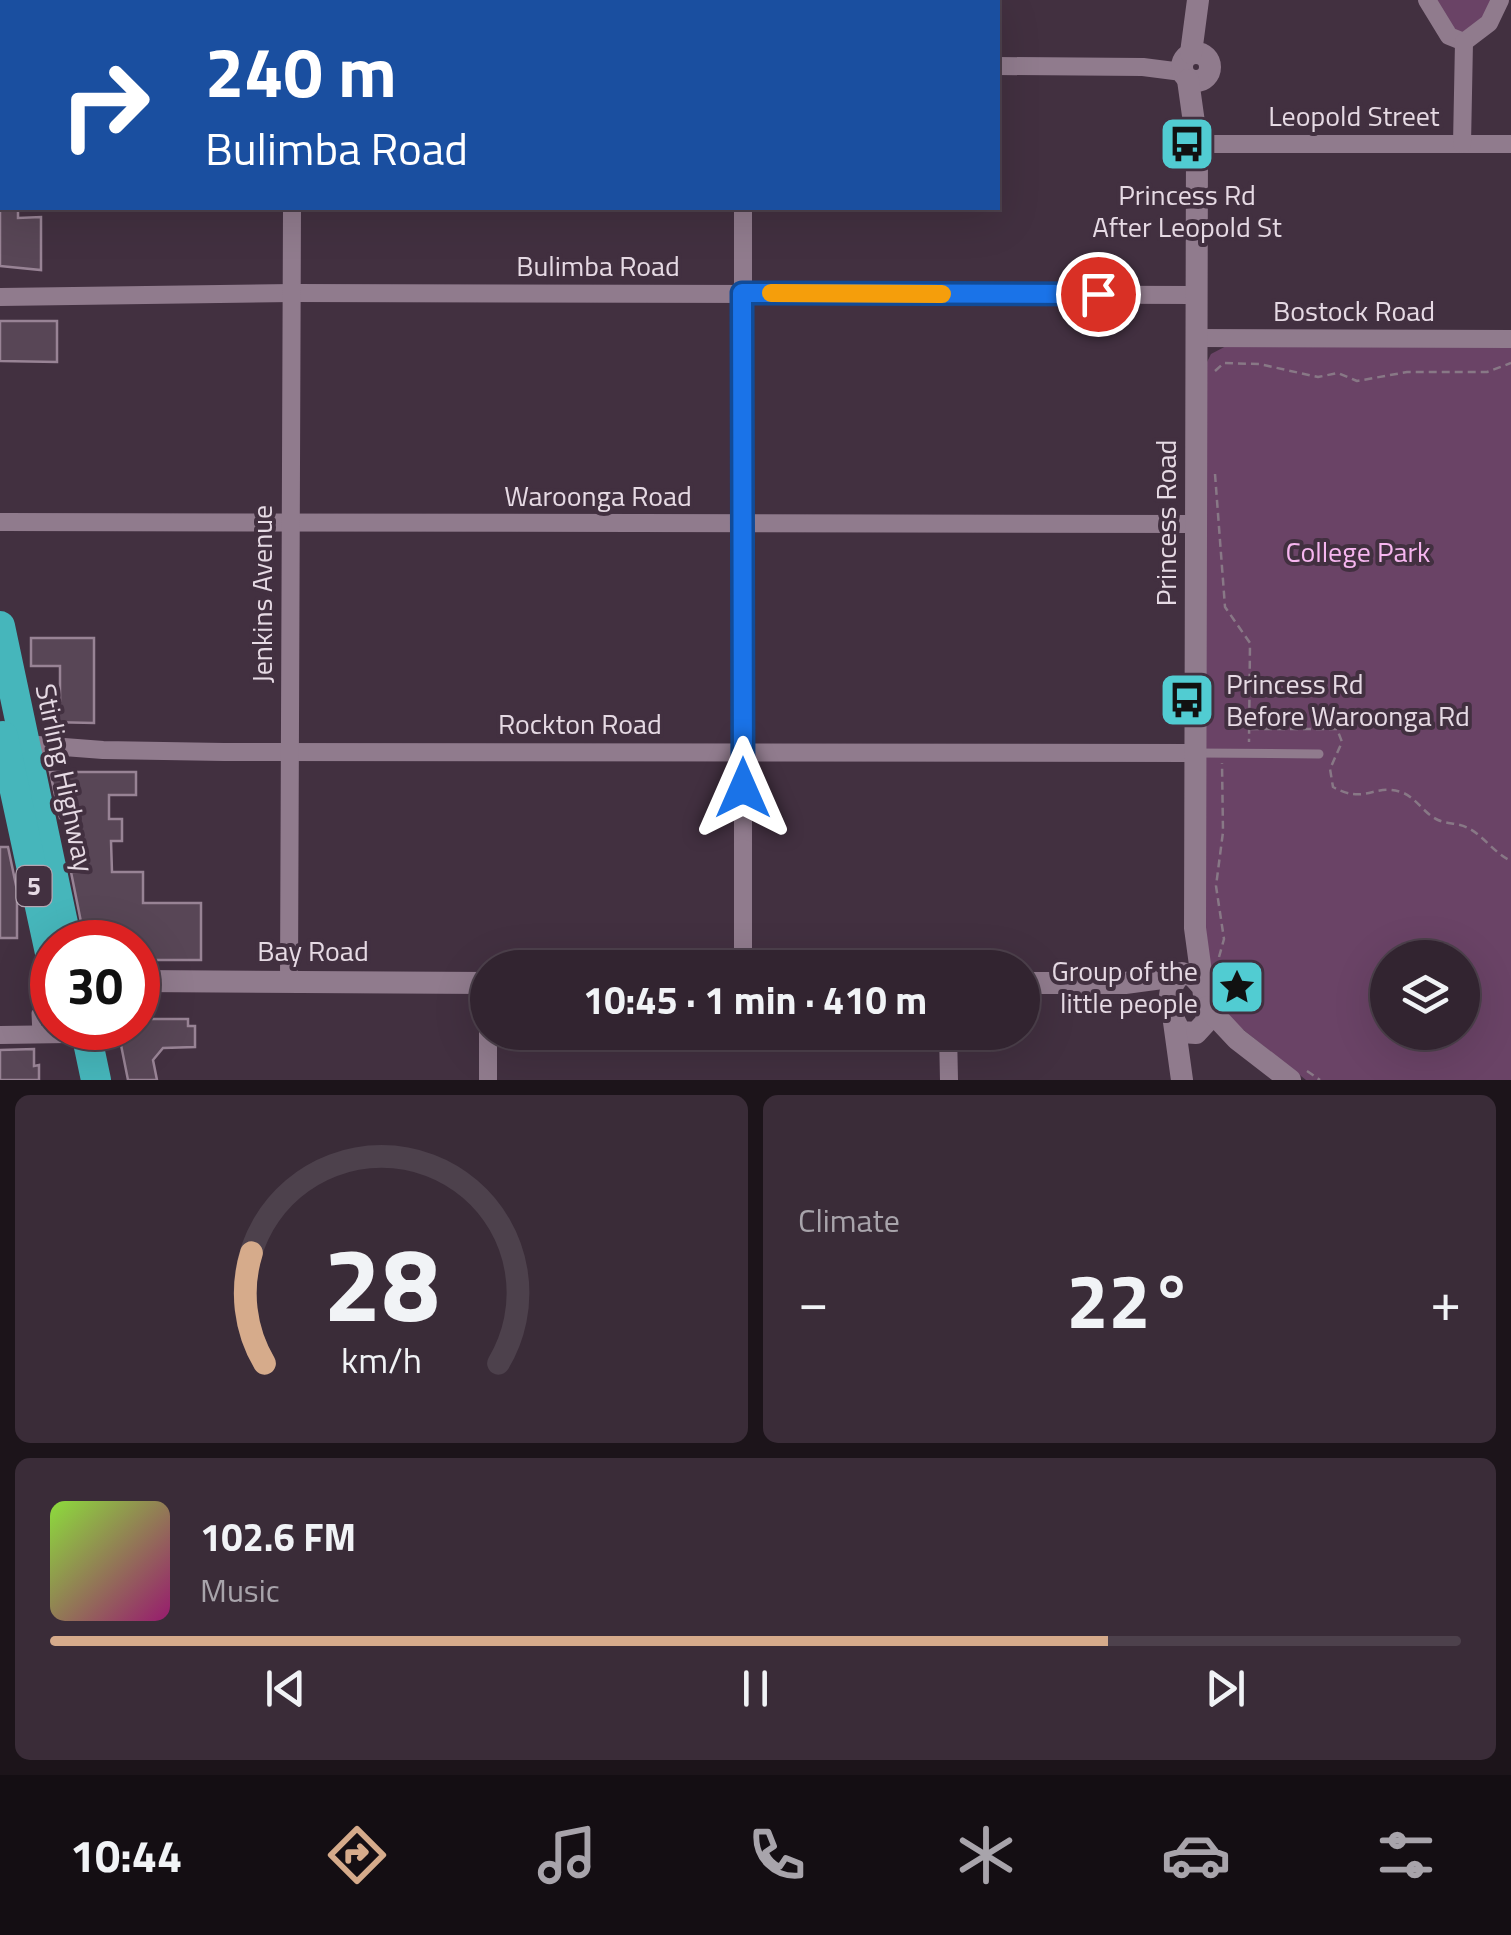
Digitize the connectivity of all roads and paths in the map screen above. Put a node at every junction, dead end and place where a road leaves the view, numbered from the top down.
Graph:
1 (1428, 0) edge
2 (1500, 0) edge
3 (1198, 2) edge
4 (1464, 42) junction
5 (1000, 66) edge
6 (1192, 67) junction
7 (1197, 144) junction
8 (1462, 144) junction
9 (1511, 144) edge
10 (292, 210) edge
11 (743, 210) edge
12 (292, 293) junction
13 (742, 293) junction
14 (1196, 295) junction
15 (0, 297) edge
16 (1196, 338) junction
17 (1511, 339) edge
18 (1511, 364) edge
19 (1215, 386) dead end
20 (1214, 470) dead end
21 (0, 522) edge
22 (289, 522) junction
23 (743, 523) junction
24 (1196, 524) junction
25 (0, 626) edge
26 (0, 723) edge
27 (1249, 728) junction
28 (25, 744) junction
29 (290, 751) junction
30 (743, 752) junction
31 (1196, 753) junction
32 (1223, 753) junction
33 (1319, 754) dead end
34 (1511, 861) edge
35 (43, 920) edge
36 (61, 920) edge
37 (1195, 928) junction
38 (743, 950) edge
39 (1215, 964) dead end
40 (289, 980) junction
41 (160, 981) edge
42 (1176, 982) junction
43 (470, 983) edge
44 (1040, 983) edge
45 (1210, 991) junction
46 (1232, 1008) dead end
47 (1188, 1029) junction
48 (0, 1035) edge
49 (30, 1035) edge
50 (1237, 1038) junction
51 (75, 1050) edge
52 (82, 1050) edge
53 (488, 1050) edge
54 (948, 1050) edge
55 (1298, 1075) edge
56 (78, 1080) edge
57 (96, 1080) edge
58 (488, 1080) edge
59 (948, 1080) edge
60 (1182, 1080) edge
61 (1320, 1080) edge

1 - 4 street
2 - 4 street
3 - 6 street, Princess Road
4 - 8 street
5 - 6 street
6 - 7 street, Princess Road
7 - 8 street, Leopold Street
7 - 14 street, Princess Road
8 - 9 street, Leopold Street
10 - 12 street, Jenkins Avenue
11 - 13 street
12 - 13 street, Bulimba Road
12 - 15 street, Bulimba Road
12 - 22 street, Jenkins Avenue
13 - 14 street, Bulimba Road
13 - 23 street
14 - 16 street, Princess Road
16 - 17 street, Bostock Road
16 - 24 street, Princess Road
18 - 19 path
20 - 27 path
21 - 22 street, Waroonga Road
22 - 23 street, Waroonga Road
22 - 29 street, Jenkins Avenue
23 - 24 street, Waroonga Road
23 - 30 street
24 - 31 street, Princess Road
25 - 28 highway, Stirling Highway / 5
26 - 35 highway, Stirling Highway / 5
27 - 32 path
27 - 34 path
28 - 29 street, Rockton Road
28 - 36 highway, Stirling Highway / 5
29 - 30 street, Rockton Road
29 - 40 street, Jenkins Avenue
30 - 31 street, Rockton Road
30 - 38 street
31 - 32 lane
31 - 37 street, Princess Road
32 - 33 lane
32 - 39 path
37 - 42 street, Princess Road
37 - 45 street, Princess Road
40 - 41 street, Bay Road
40 - 43 street, Bay Road
42 - 44 street
42 - 45 street
42 - 47 street
45 - 46 path
45 - 47 street
45 - 50 street
47 - 50 street
47 - 60 street
48 - 49 street
50 - 55 street
51 - 56 highway
52 - 57 highway
53 - 58 street
54 - 59 street
55 - 61 path

